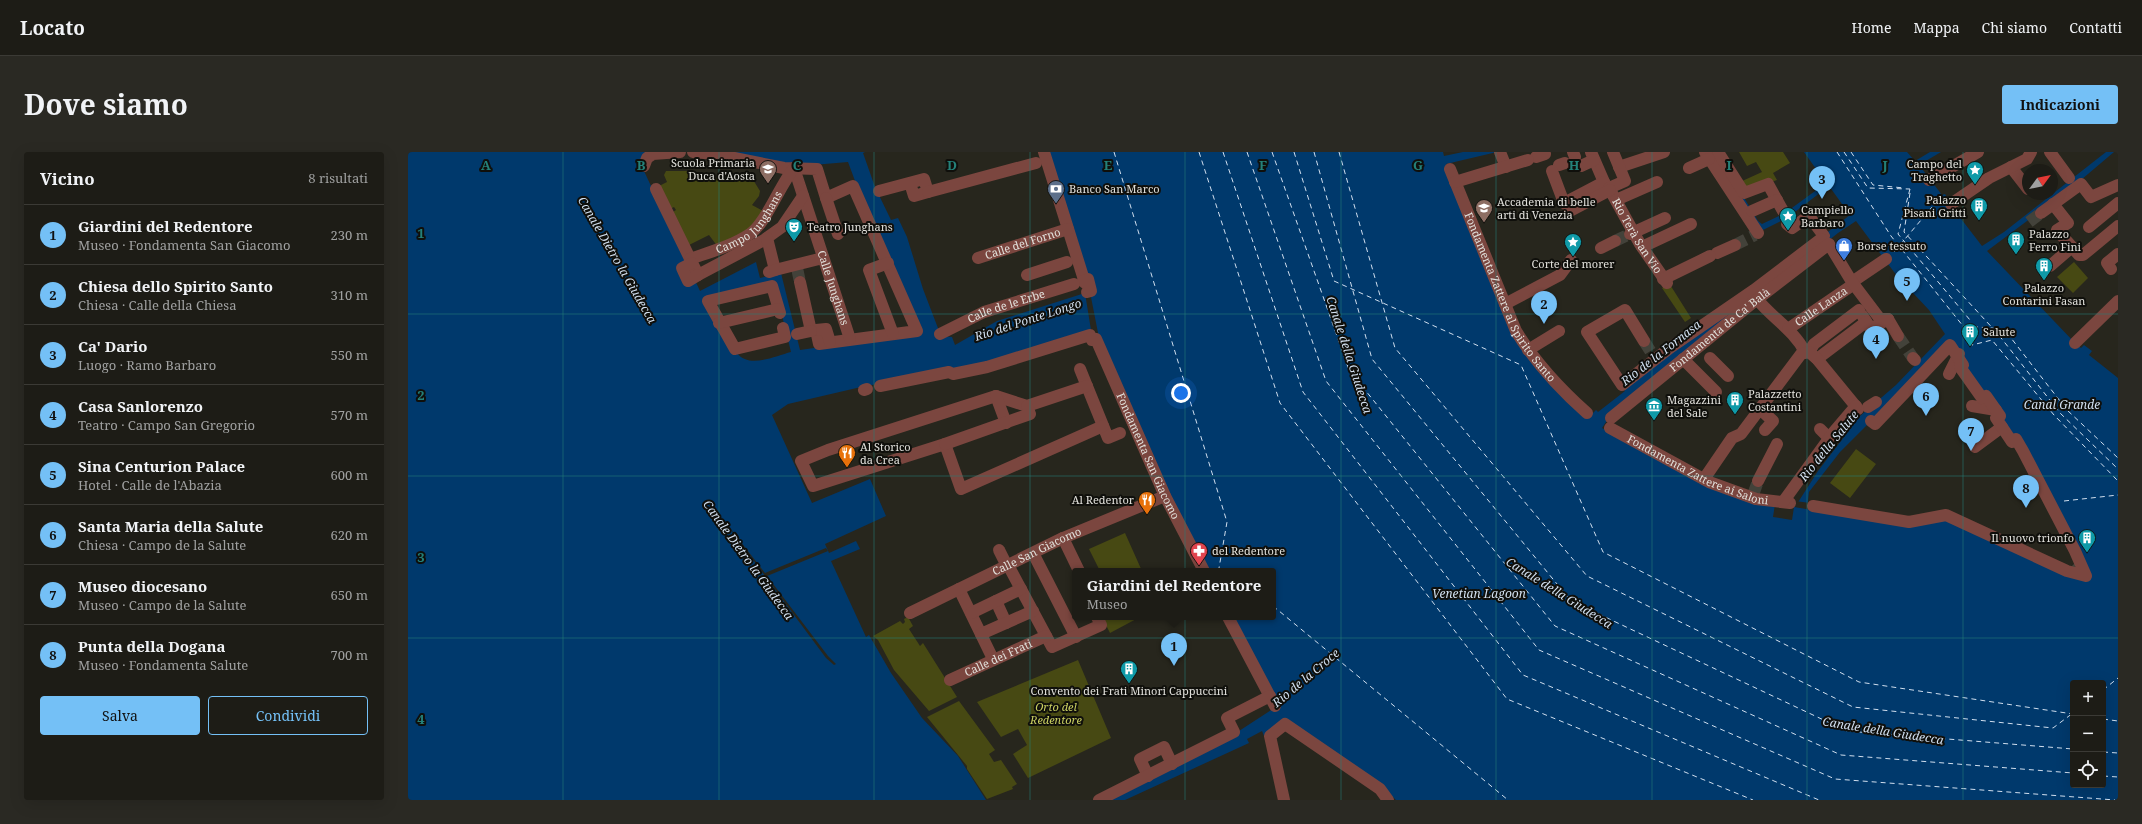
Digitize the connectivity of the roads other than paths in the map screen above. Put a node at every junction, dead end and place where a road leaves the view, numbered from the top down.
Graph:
1 (680, 152) edge
2 (693, 152) edge
3 (1500, 152) edge
4 (1615, 152) edge
5 (1664, 152) edge
6 (1978, 152) edge
7 (2031, 152) edge
8 (2050, 152) edge
9 (1711, 154) edge
10 (1593, 156) edge
11 (1536, 157) dead end
12 (1043, 159) edge
13 (1568, 162) edge
14 (2054, 164) edge
15 (644, 166) dead end
16 (1506, 167) junction
17 (1619, 167) junction
18 (794, 168) junction
19 (1689, 168) dead end
20 (1450, 169) dead end
21 (2012, 170) junction
22 (2058, 170) edge
23 (1929, 180) dead end
24 (2074, 181) junction
25 (1455, 182) junction
26 (1657, 182) dead end
27 (2022, 182) edge
28 (2118, 185) edge
29 (656, 189) dead end
30 (1610, 190) junction
31 (879, 191) dead end
32 (803, 196) junction
33 (826, 198) junction
34 (1777, 200) junction
35 (1952, 202) dead end
36 (2118, 203) edge
37 (2053, 204) junction
38 (1752, 211) dead end
39 (1783, 211) dead end
40 (2041, 213) tunnel mouth
41 (1665, 218) dead end
42 (1691, 224) dead end
43 (1787, 224) dead end
44 (2089, 227) dead end
45 (1068, 229) junction
46 (1760, 232) dead end
47 (2116, 233) edge
48 (838, 234) dead end
49 (1632, 234) junction
50 (767, 238) junction
51 (1825, 240) junction
52 (1615, 241) tunnel mouth
53 (1735, 245) tunnel mouth
54 (1642, 247) junction
55 (1601, 248) dead end
56 (2075, 251) junction
57 (2118, 254) edge
58 (823, 258) junction
59 (978, 258) dead end
60 (1886, 259) dead end
61 (1073, 260) junction
62 (1571, 260) dead end
63 (691, 261) junction
64 (888, 263) junction
65 (2050, 266) dead end
66 (2111, 269) dead end
67 (1027, 275) dead end
68 (1853, 283) junction
69 (802, 286) tunnel mouth
70 (1757, 299) junction
71 (2118, 301) edge
72 (1505, 304) junction
73 (1863, 307) junction
74 (1888, 319) junction
75 (1866, 322) junction
76 (720, 323) junction
77 (1788, 329) junction
78 (814, 330) junction
79 (1559, 331) dead end
80 (892, 334) junction
81 (940, 334) dead end
82 (1898, 336) tunnel mouth
83 (850, 339) junction
84 (1644, 342) tunnel mouth
85 (2075, 343) dead end
86 (1528, 350) junction
87 (1809, 352) junction
88 (1958, 356) junction
89 (1710, 358) dead end
90 (1683, 359) junction
91 (1080, 369) dead end
92 (1949, 374) dead end
93 (1728, 376) dead end
94 (880, 386) dead end
95 (1087, 386) junction
96 (1716, 392) dead end
97 (996, 396) junction
98 (1027, 406) junction
99 (1972, 406) dead end
100 (1760, 409) junction
101 (1996, 410) junction
102 (1587, 413) dead end
103 (1871, 421) dead end
104 (1006, 423) junction
105 (1610, 423) joint
106 (1103, 426) junction
107 (2002, 427) junction
108 (1820, 429) dead end
109 (1764, 430) dead end
110 (1120, 433) dead end
111 (1829, 438) junction
112 (945, 444) junction
113 (1777, 444) dead end
114 (1975, 447) dead end
115 (1704, 479) junction
116 (1758, 481) tunnel mouth
117 (1165, 496) junction
118 (1813, 506) dead end
119 (1063, 538) junction
120 (999, 550) dead end
121 (1025, 553) junction
122 (1007, 565) junction
123 (1078, 568) edge
124 (1202, 568) edge
125 (959, 588) junction
126 (1021, 589) junction
127 (996, 601) junction
128 (1033, 611) junction
129 (910, 613) dead end
130 (971, 613) junction
131 (1230, 620) edge
132 (1099, 621) edge
133 (1006, 622) junction
134 (981, 634) junction
135 (1046, 636) junction
136 (1076, 637) junction
137 (993, 659) junction
138 (950, 680) dead end
139 (1278, 712) junction
140 (1172, 764) junction
141 (1148, 776) junction
142 (1099, 800) edge
143 (1284, 800) edge
144 (1388, 800) edge

1 - 15 street
2 - 18 street
3 - 16 street
4 - 17 street
5 - 17 street
6 - 23 street
7 - 21 street
8 - 14 street
9 - 19 street
9 - 34 street
9 - 46 street
10 - 13 street
10 - 30 street, Rio Terà San Vio
11 - 16 street
12 - 31 street
12 - 45 street
13 - 30 street
16 - 25 street
17 - 30 street
18 - 32 street, Calle Junghans
18 - 33 street
18 - 63 street, Campo Junghans
20 - 25 street, Fondamenta Zattere al Spirito Santo
21 - 27 street
21 - 35 street
22 - 24 street
24 - 28 street
24 - 37 street
25 - 72 street, Fondamenta Zattere al Spirito Santo
26 - 30 street
29 - 63 street, Campo Junghans
30 - 49 street, Rio Terà San Vio
32 - 50 street, Campo Junghans
32 - 58 street, Calle Junghans
33 - 48 street
33 - 64 street
34 - 38 street
34 - 39 street
36 - 44 street
37 - 40 street
37 - 56 street
41 - 49 street
42 - 54 street
43 - 51 street
45 - 59 street, Calle del Forno
45 - 61 street
47 - 56 street
49 - 54 street, Rio Terà San Vio
50 - 58 street
50 - 63 street, Campo Junghans
51 - 68 street
51 - 70 street, Fondamenta de Ca' Balà
51 - 84 street
52 - 55 street
53 - 54 street, Rio Terà San Vio
56 - 65 street
57 - 66 street
58 - 83 street, Calle Junghans
60 - 68 street, Calle Lanza
61 - 67 street
61 - 81 street, Calle de le Erbe
62 - 72 street
64 - 80 street
64 - 80 street
68 - 73 street
68 - 77 street, Calle Lanza
69 - 78 street
70 - 77 street
70 - 90 street, Fondamenta de Ca' Balà
71 - 85 street
72 - 86 street, Fondamenta Zattere al Spirito Santo
73 - 74 street
73 - 75 street
73 - 87 street
74 - 75 street
74 - 82 street
75 - 87 street
76 - 76 street
76 - 78 street
77 - 87 street
78 - 83 street
79 - 86 street
80 - 83 street
86 - 102 street, Fondamenta Zattere al Spirito Santo
87 - 100 street
87 - 111 street
88 - 92 street
88 - 101 street
88 - 103 street
89 - 93 street
90 - 96 street
90 - 105 street, Fondamenta de Ca' Balà
91 - 95 street
94 - 117 street, Fondamenta San Giacomo
95 - 98 street
95 - 106 street
97 - 98 street
97 - 104 street
97 - 112 street
98 - 104 street
99 - 101 street
100 - 109 street
100 - 115 street
101 - 107 street
104 - 112 street
105 - 115 street, Fondamenta Zattere ai Saloni
106 - 110 street
106 - 112 street
107 - 114 street
107 - 118 street
108 - 111 street
111 - 115 street, Fondamenta Zattere ai Saloni
113 - 116 street
117 - 119 street, Calle San Giacomo
117 - 124 street, Fondamenta San Giacomo
119 - 121 street, Calle San Giacomo
119 - 123 street
120 - 122 street
121 - 122 street, Calle San Giacomo
121 - 136 street
122 - 125 street, Calle San Giacomo
122 - 126 street
125 - 129 street, Calle San Giacomo
125 - 130 street
126 - 127 street
126 - 128 street
127 - 130 street
127 - 133 street
128 - 133 street
128 - 135 street
130 - 134 street
131 - 139 street
132 - 136 street
133 - 134 street
134 - 137 street
135 - 136 street
135 - 137 street, Calle dei Frati
137 - 138 street, Calle dei Frati
139 - 140 street
139 - 143 street
139 - 144 street
140 - 141 street
140 - 141 street
141 - 142 street

